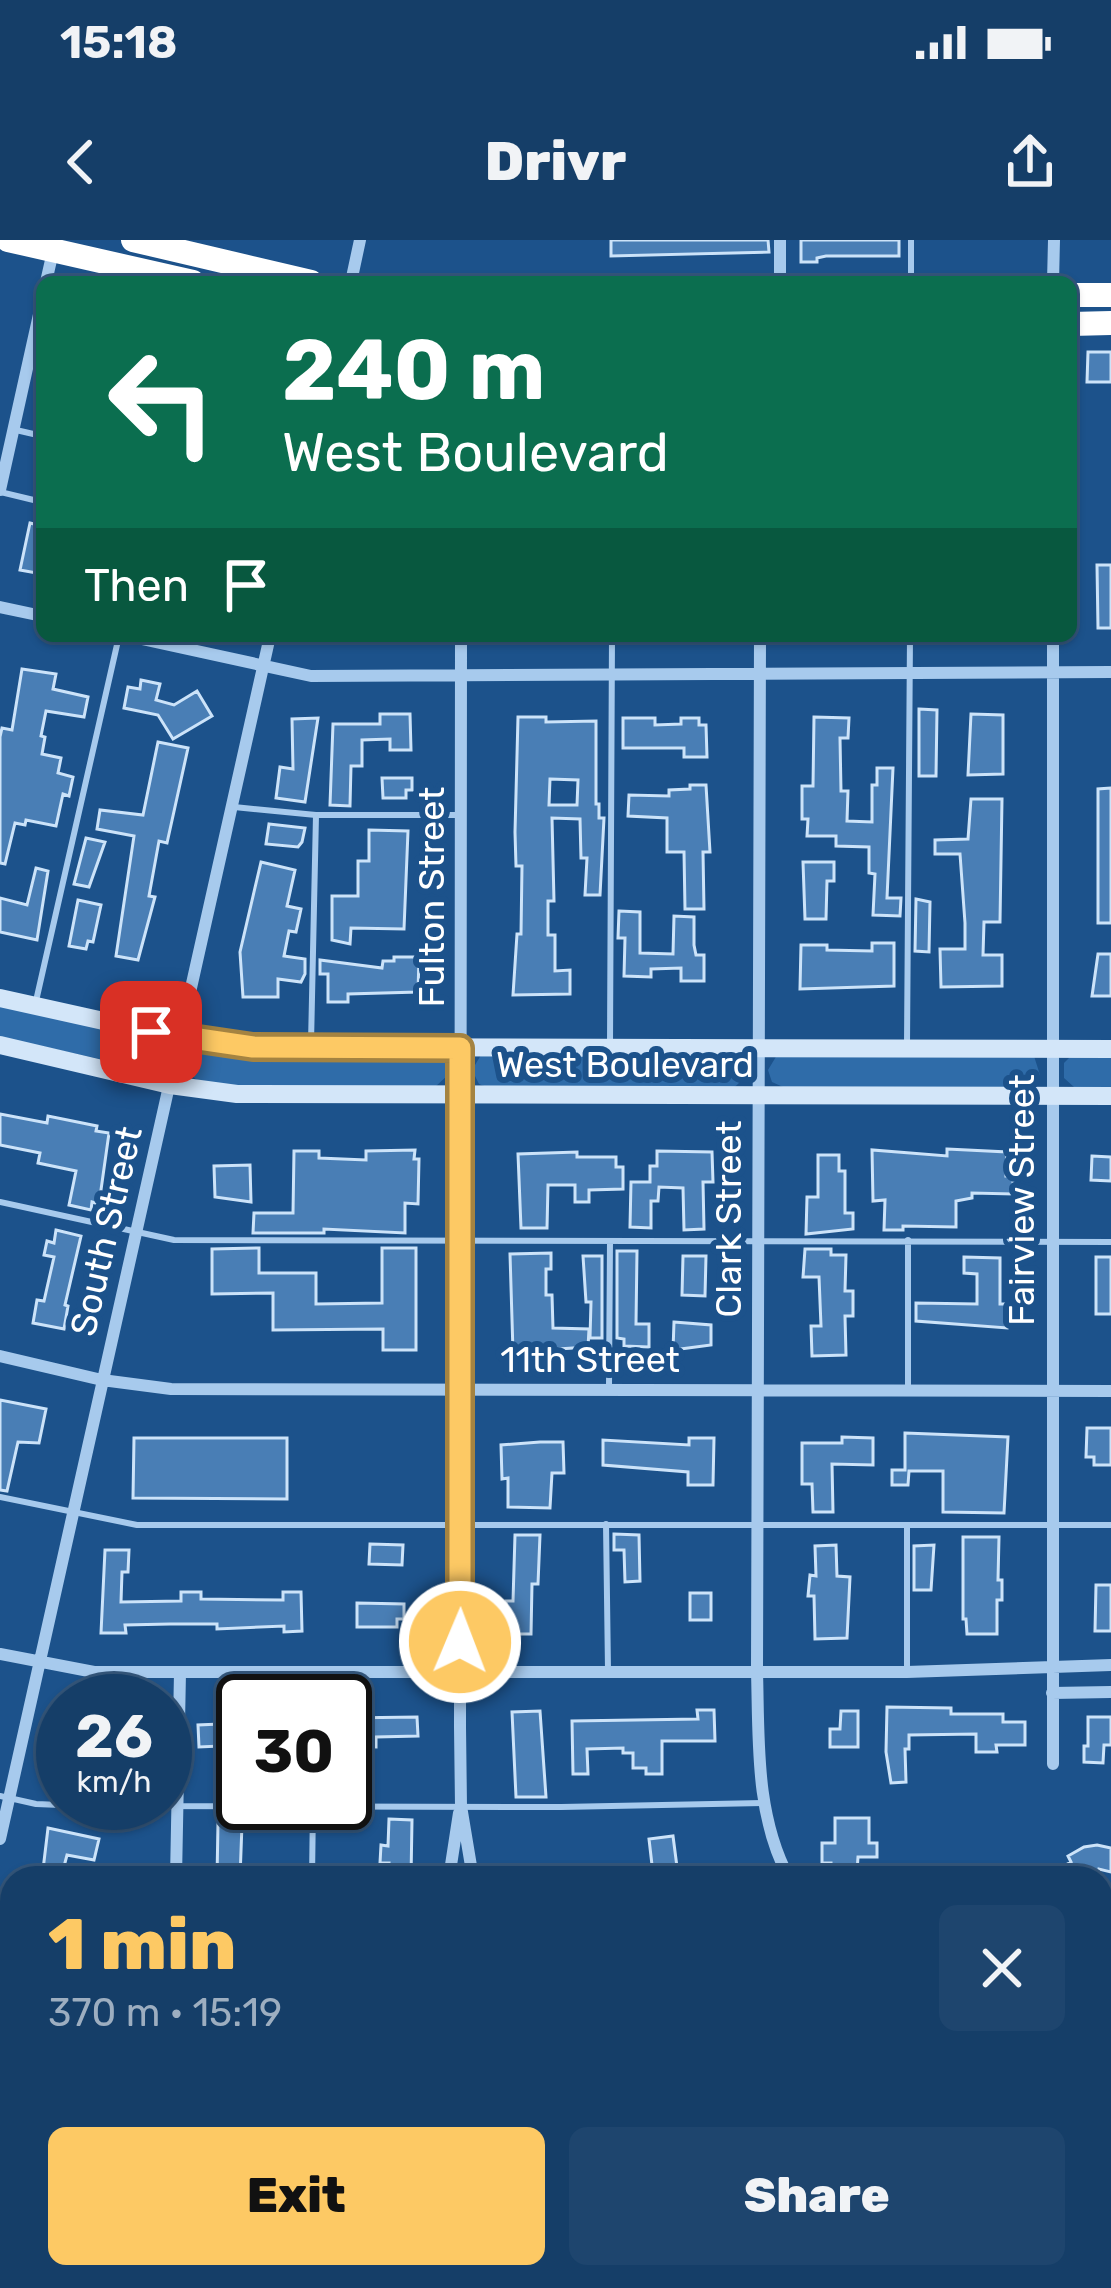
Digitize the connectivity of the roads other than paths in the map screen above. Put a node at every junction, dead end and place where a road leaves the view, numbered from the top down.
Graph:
1 (8, 240) edge
2 (133, 240) edge
3 (360, 240) edge
4 (780, 240) edge
5 (911, 240) edge
6 (1054, 240) edge
7 (54, 245) edge
8 (202, 248) edge
9 (47, 276) edge
10 (170, 276) edge
11 (292, 276) edge
12 (352, 276) edge
13 (780, 276) edge
14 (911, 276) edge
15 (1053, 276) edge
16 (1077, 295) edge
17 (1111, 295) edge
18 (1111, 323) edge
19 (1077, 324) edge
20 (36, 350) edge
21 (14, 430) junction
22 (36, 435) edge
23 (0, 491) edge
24 (36, 500) edge
25 (0, 607) edge
26 (36, 615) edge
27 (118, 642) edge
28 (155, 642) edge
29 (269, 642) edge
30 (461, 642) edge
31 (612, 642) edge
32 (760, 642) edge
33 (910, 642) edge
34 (1053, 642) edge
35 (263, 666) junction
36 (760, 672) junction
37 (910, 672) junction
38 (1111, 672) edge
39 (612, 673) junction
40 (1053, 673) junction
41 (461, 674) junction
42 (232, 806) junction
43 (316, 815) junction
44 (460, 815) junction
45 (0, 998) edge
46 (34, 1005) junction
47 (180, 1038) junction
48 (0, 1045) edge
49 (311, 1047) junction
50 (460, 1048) junction
51 (610, 1048) junction
52 (759, 1048) junction
53 (907, 1048) junction
54 (1111, 1048) edge
55 (1050, 1049) junction
56 (170, 1084) junction
57 (759, 1096) junction
58 (1111, 1096) edge
59 (461, 1097) junction
60 (1051, 1097) junction
61 (0, 1202) edge
62 (136, 1234) junction
63 (908, 1240) junction
64 (460, 1241) junction
65 (610, 1241) junction
66 (758, 1241) junction
67 (1051, 1242) junction
68 (1111, 1242) edge
69 (0, 1356) edge
70 (102, 1380) junction
71 (460, 1389) junction
72 (609, 1389) junction
73 (758, 1390) junction
74 (908, 1390) junction
75 (1051, 1391) junction
76 (1111, 1391) edge
77 (0, 1497) edge
78 (72, 1513) junction
79 (758, 1523) junction
80 (605, 1524) junction
81 (461, 1525) junction
82 (907, 1526) junction
83 (1051, 1526) junction
84 (1111, 1526) edge
85 (0, 1654) edge
86 (38, 1663) junction
87 (1111, 1665) edge
88 (1052, 1668) junction
89 (459, 1671) junction
90 (608, 1671) junction
91 (757, 1671) junction
92 (180, 1672) joint
93 (907, 1672) junction
94 (1111, 1692) edge
95 (1052, 1693) junction
96 (1053, 1764) dead end
97 (4, 1797) edge
98 (36, 1802) edge
99 (764, 1803) junction
100 (372, 1805) edge
101 (461, 1806) junction
102 (177, 1830) edge
103 (313, 1830) edge
104 (0, 1839) edge
105 (176, 1866) edge
106 (312, 1866) edge
107 (450, 1866) edge
108 (471, 1866) edge
109 (784, 1866) edge

1 - 7 highway
2 - 8 highway
3 - 12 street
4 - 13 street
5 - 14 lane
6 - 15 street
7 - 9 street
7 - 10 highway
8 - 11 highway
16 - 17 highway
18 - 19 highway
20 - 21 street
21 - 22 lane
21 - 23 street
23 - 24 lane
25 - 26 street
27 - 46 lane
28 - 35 street
29 - 35 street, South Street
30 - 41 street, Fulton Street
31 - 39 lane
32 - 36 street, Clark Street
33 - 37 lane
34 - 40 street, Fairview Street
35 - 41 street
35 - 42 street, South Street
36 - 37 street
36 - 39 street
36 - 52 street, Clark Street
37 - 40 street
37 - 53 lane
38 - 40 street
39 - 41 street
39 - 51 lane
40 - 55 street, Fairview Street
41 - 44 street, Fulton Street
42 - 43 lane
42 - 47 street, South Street
43 - 44 lane
43 - 49 lane
44 - 50 street, Fulton Street
45 - 46 street, West Boulevard
46 - 47 street, West Boulevard
47 - 49 street, West Boulevard
47 - 56 street, South Street
48 - 56 street, West Boulevard
49 - 50 street, West Boulevard
50 - 51 street, West Boulevard
50 - 59 street, Fulton Street
51 - 52 street, West Boulevard
52 - 53 street, West Boulevard
52 - 57 street, Clark Street
53 - 55 street, West Boulevard
54 - 55 street, West Boulevard
55 - 60 street, Fairview Street
56 - 59 street, West Boulevard
56 - 62 street, South Street
57 - 59 street, West Boulevard
57 - 60 street, West Boulevard
57 - 66 street, Clark Street
58 - 60 street, West Boulevard
59 - 64 street, Fulton Street
60 - 67 street, Fairview Street
61 - 62 lane
62 - 64 lane
62 - 70 street, South Street
63 - 66 lane
63 - 67 lane
63 - 74 lane
64 - 65 lane
64 - 71 street, Fulton Street
65 - 66 lane
65 - 72 lane
66 - 73 street, Clark Street
67 - 68 lane
67 - 75 street, Fairview Street
69 - 70 street, 11th Street
70 - 71 street, 11th Street
70 - 78 street, South Street
71 - 72 street, 11th Street
71 - 81 street, Fulton Street
72 - 73 street, 11th Street
73 - 74 street, 11th Street
73 - 79 street, Clark Street
74 - 75 street, 11th Street
75 - 76 street, 11th Street
75 - 83 street, Fairview Street
77 - 78 lane
78 - 81 lane
78 - 86 street, South Street
79 - 80 lane
79 - 82 lane
79 - 91 street, Clark Street
80 - 81 lane
80 - 90 lane
81 - 89 street, Fulton Street
82 - 83 lane
82 - 93 lane
83 - 84 lane
83 - 88 street, Fairview Street
85 - 86 street
86 - 92 street
86 - 97 street, South Street
87 - 88 street
88 - 93 street
88 - 95 street, Fairview Street
89 - 90 street
89 - 92 street
89 - 101 street, Fulton Street
90 - 91 street
91 - 93 street
91 - 99 street, Clark Street
94 - 95 street
95 - 96 street, Fairview Street
97 - 98 lane
97 - 104 street, South Street
99 - 101 lane
99 - 109 street, Clark Street
100 - 101 lane
101 - 107 street, Fulton Street
101 - 108 street, Fulton Street
102 - 105 street
103 - 106 lane

